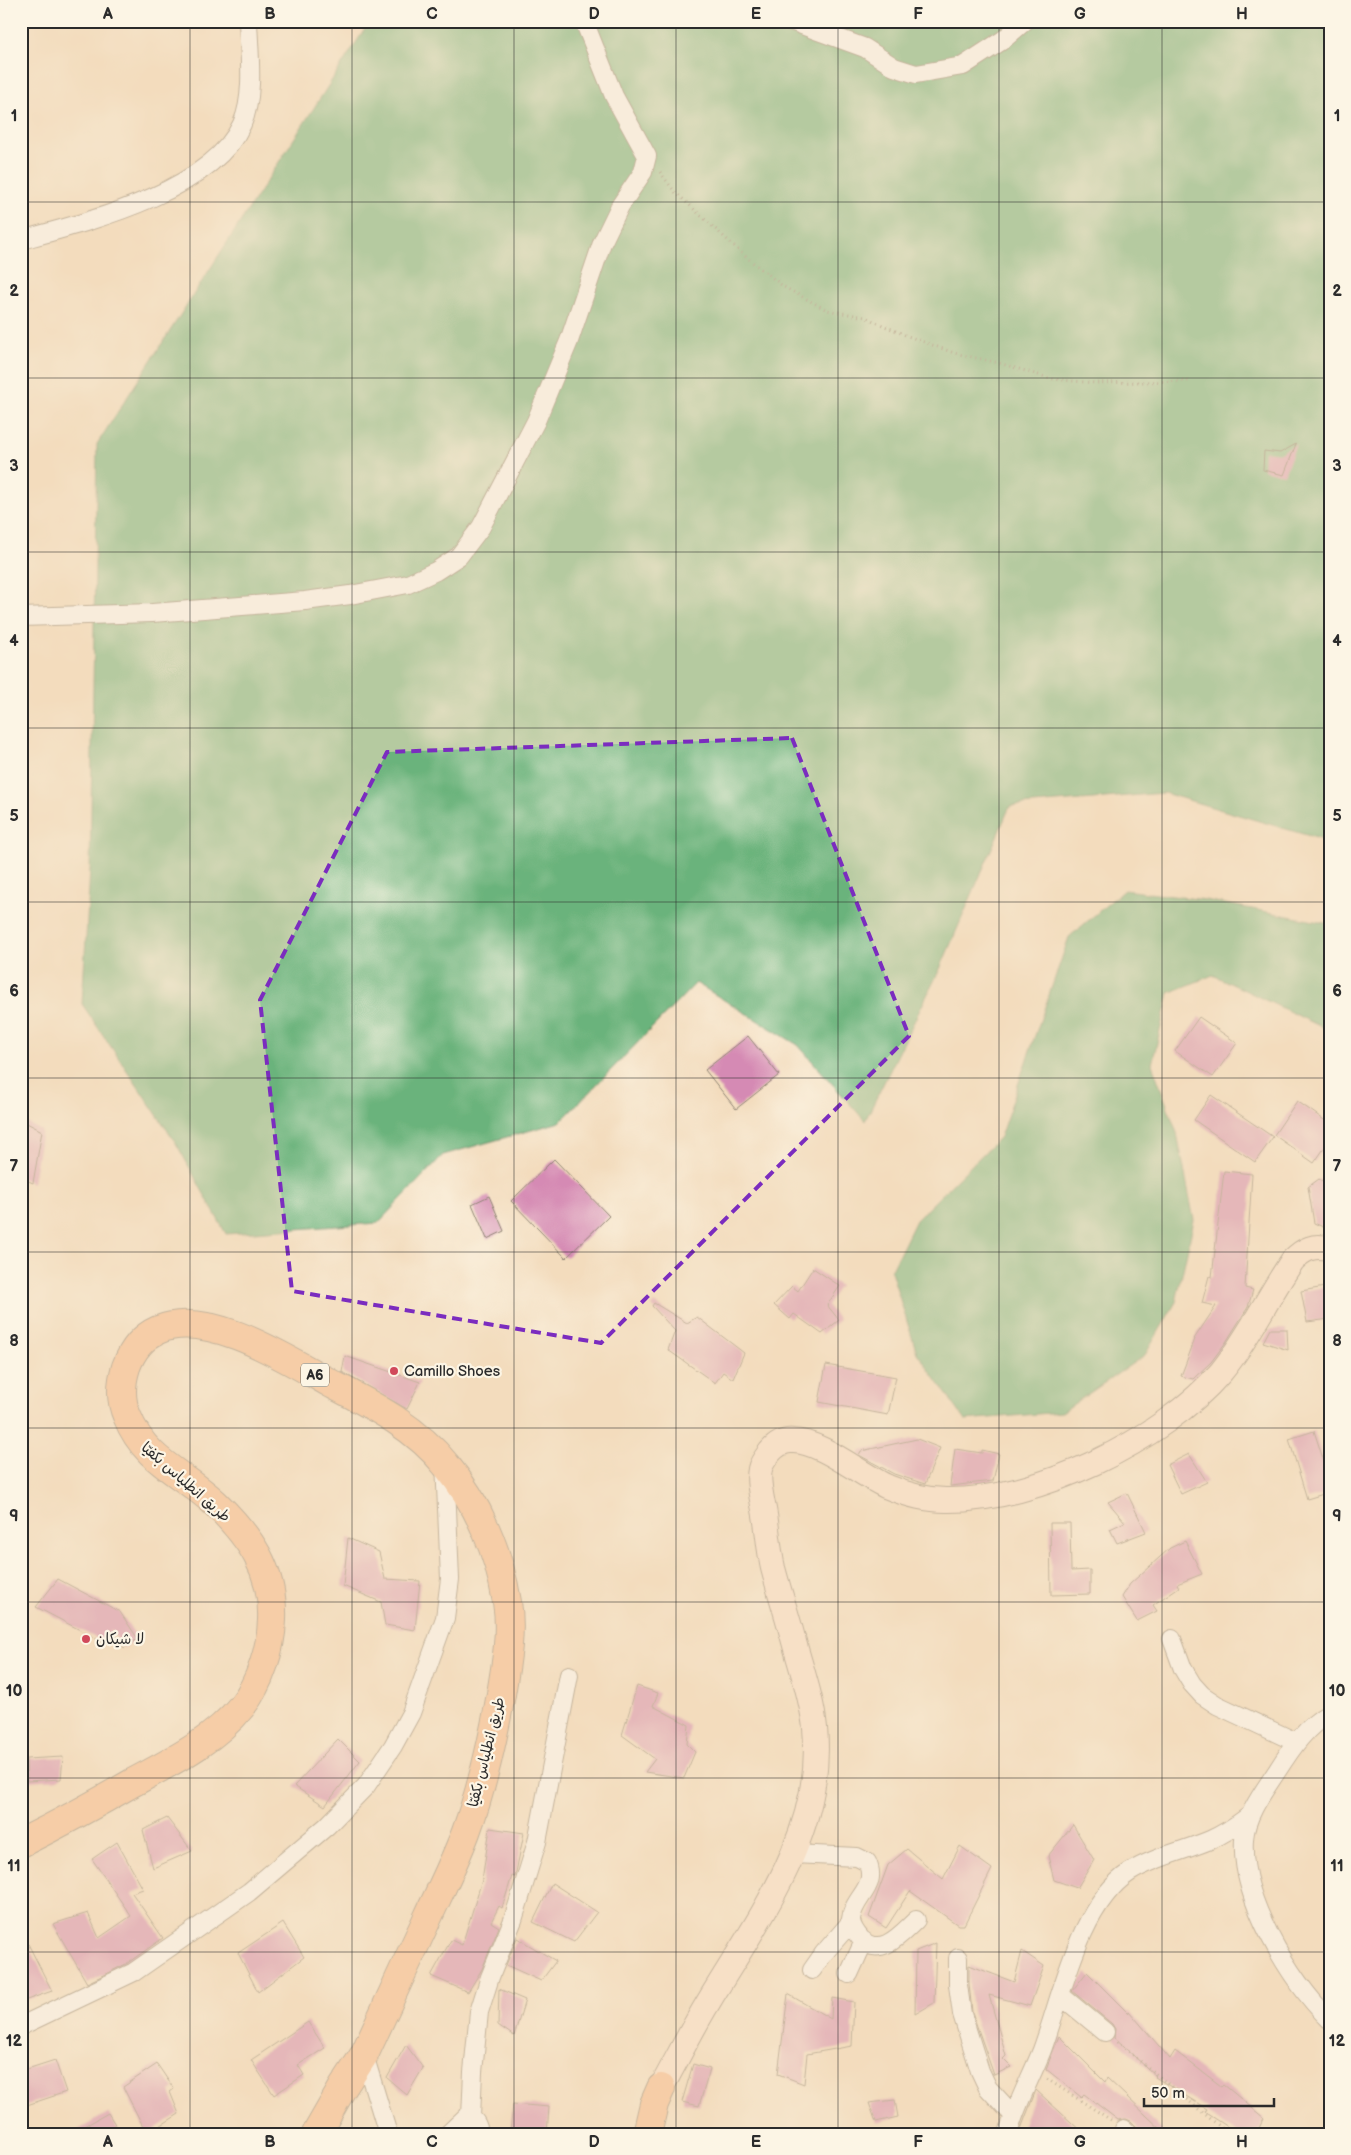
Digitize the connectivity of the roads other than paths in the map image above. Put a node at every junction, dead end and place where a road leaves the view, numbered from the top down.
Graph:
1 (248, 21) edge
2 (584, 21) edge
3 (790, 21) edge
4 (1025, 21) edge
5 (21, 240) edge
6 (21, 617) edge
7 (1330, 1249) edge
8 (444, 1462) junction
9 (1172, 1639) dead end
10 (569, 1675) dead end
11 (1330, 1713) edge
12 (1296, 1742) junction
13 (1249, 1816) junction
14 (21, 1844) edge
15 (793, 1854) junction
16 (916, 1920) dead end
17 (851, 1922) junction
18 (864, 1941) junction
19 (958, 1958) dead end
20 (812, 1970) dead end
21 (849, 1974) dead end
22 (1060, 1994) junction
23 (1330, 2020) edge
24 (21, 2026) edge
25 (1105, 2032) road end
26 (364, 2055) junction
27 (661, 2088) junction
28 (1013, 2115) junction
29 (471, 2117) junction
30 (316, 2134) edge
31 (388, 2134) edge
32 (448, 2134) edge
33 (480, 2134) edge
34 (647, 2134) edge
35 (657, 2134) edge
36 (1008, 2134) edge

1 - 5 street
2 - 6 street
3 - 4 street
7 - 15 main road
8 - 14 highway, طريق انطلياس بكفيّا / A6
8 - 24 street
8 - 26 highway, طريق انطلياس بكفيّا / A6
9 - 12 street
10 - 29 street
11 - 12 street
12 - 13 street
13 - 22 street
13 - 23 street
15 - 17 street
15 - 27 main road
16 - 18 street
17 - 18 street
17 - 20 street
18 - 21 street
19 - 28 street
22 - 25 street
22 - 28 street
26 - 30 highway, طريق انطلياس بكفيّا / A6
26 - 31 street
27 - 34 highway
27 - 35 highway
28 - 36 street
29 - 32 street
29 - 33 street

